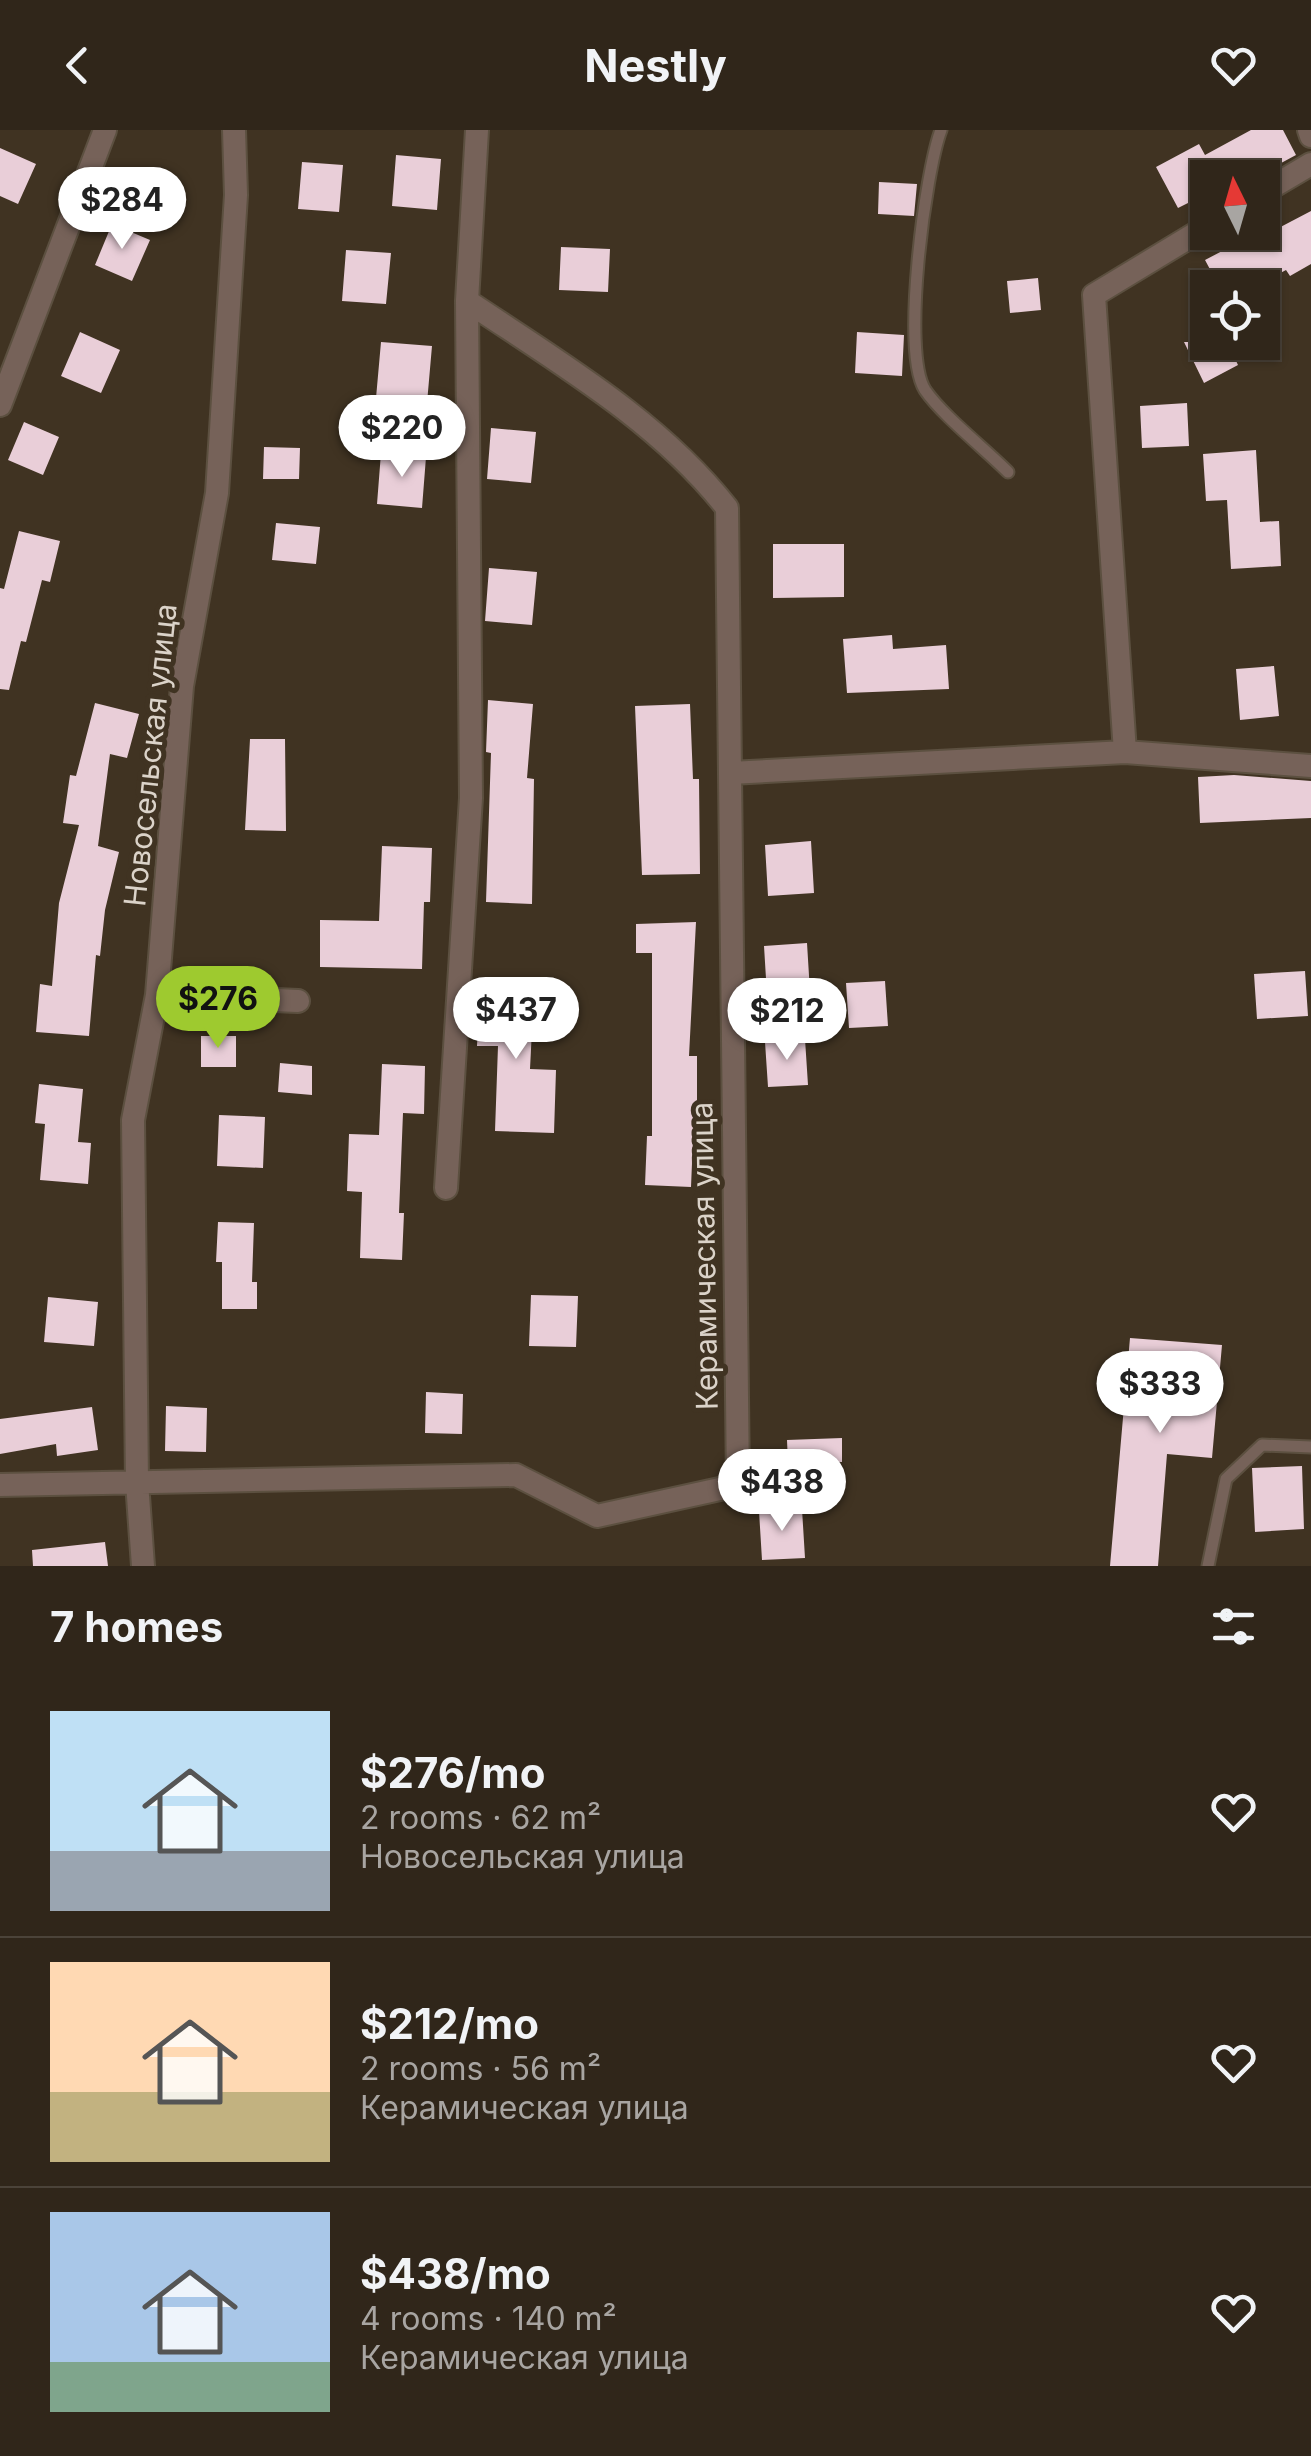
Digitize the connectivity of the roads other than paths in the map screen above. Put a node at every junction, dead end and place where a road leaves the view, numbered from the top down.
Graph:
1 (104, 130) edge
2 (234, 130) edge
3 (478, 130) edge
4 (941, 130) edge
5 (1311, 164) edge
6 (1280, 182) edge
7 (1190, 237) edge
8 (467, 300) junction
9 (0, 405) edge
10 (1008, 472) dead end
11 (1125, 752) junction
12 (1311, 766) edge
13 (730, 772) junction
14 (157, 995) junction
15 (298, 1001) dead end
16 (446, 1188) dead end
17 (1311, 1447) edge
18 (137, 1482) junction
19 (0, 1486) edge
20 (144, 1566) edge
21 (1208, 1566) edge

1 - 9 street
2 - 14 street, Новосельская улица
3 - 8 street
4 - 10 lane
5 - 6 street
7 - 11 street
8 - 13 street, Керамическая улица
8 - 16 street
11 - 12 street
11 - 13 street
13 - 18 street, Керамическая улица
14 - 15 street
14 - 18 street, Новосельская улица
17 - 21 lane
18 - 19 street
18 - 20 street, Новосельская улица

